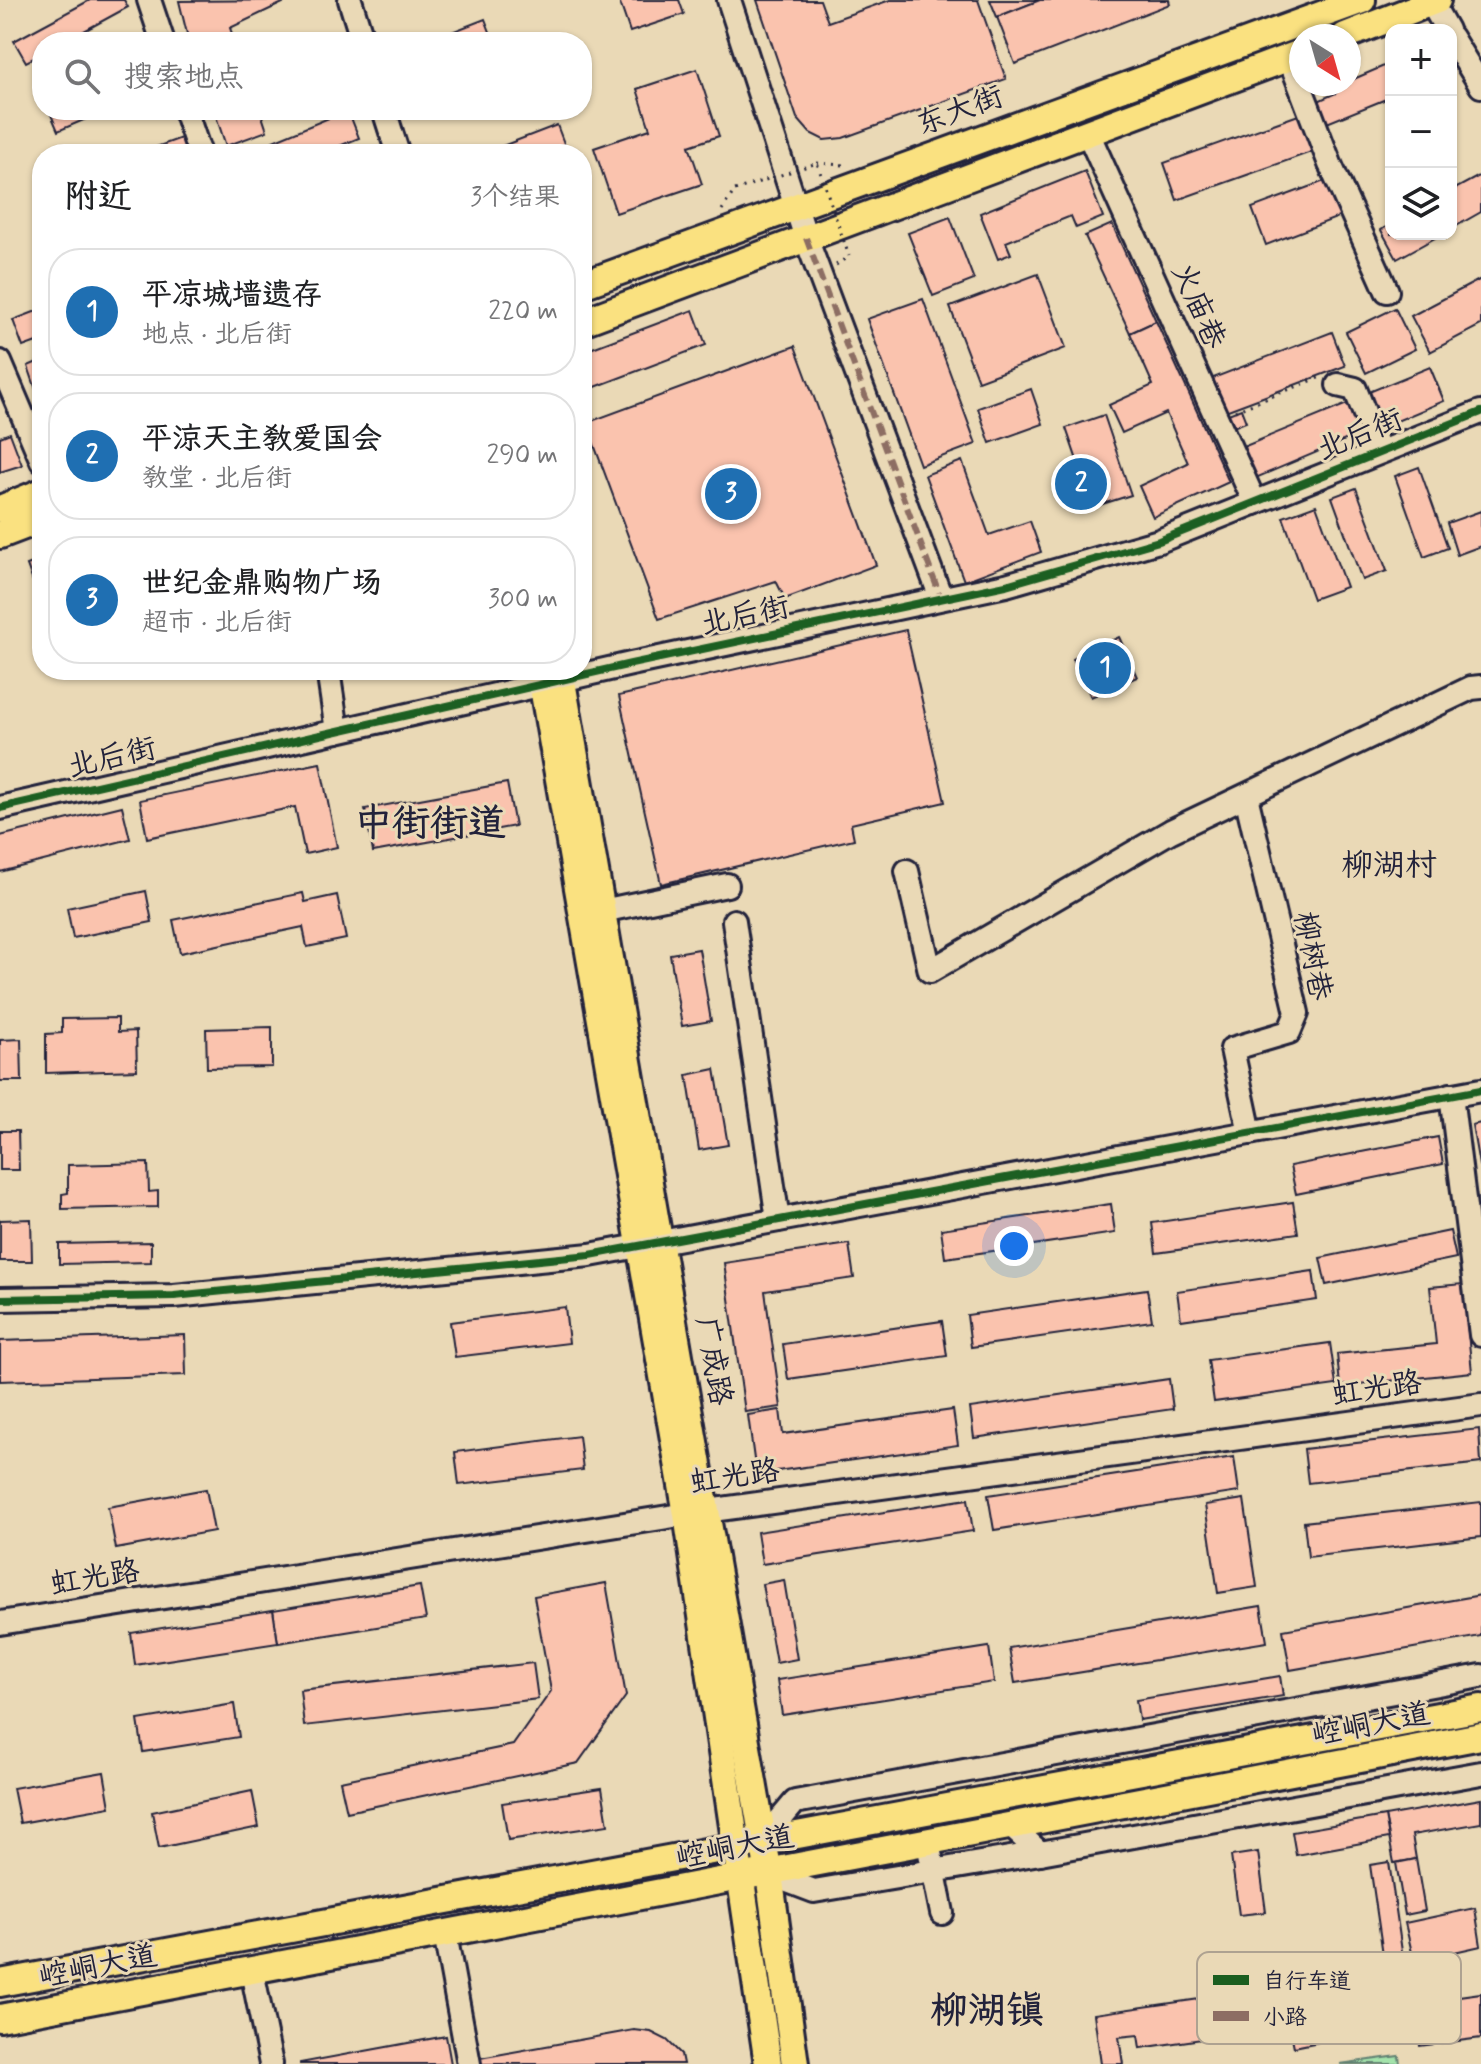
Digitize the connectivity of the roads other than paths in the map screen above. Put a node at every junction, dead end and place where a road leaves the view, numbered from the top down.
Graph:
1 (149, 0) edge
2 (350, 0) edge
3 (729, 0) edge
4 (1362, 0) edge
5 (1433, 1) edge
6 (1444, 24) edge
7 (1361, 30) edge
8 (160, 32) edge
9 (360, 32) edge
10 (1457, 47) edge
11 (1289, 57) edge
12 (1481, 86) edge
13 (1308, 96) edge
14 (188, 120) edge
15 (387, 120) edge
16 (1088, 133) junction
17 (197, 144) edge
18 (395, 144) edge
19 (795, 204) junction
20 (806, 238) junction
21 (592, 281) edge
22 (1387, 291) dead end
23 (592, 318) edge
24 (0, 362) edge
25 (1335, 379) road end
26 (1481, 412) edge
27 (32, 437) edge
28 (1380, 452) junction
29 (32, 496) edge
30 (1255, 503) junction
31 (0, 509) edge
32 (32, 523) edge
33 (0, 535) edge
34 (941, 598) junction
35 (592, 668) edge
36 (329, 680) edge
37 (535, 680) edge
38 (552, 680) edge
39 (552, 680) edge
40 (1481, 687) edge
41 (337, 731) junction
42 (1246, 796) junction
43 (0, 808) edge
44 (907, 871) dead end
45 (727, 885) dead end
46 (602, 911) junction
47 (734, 921) dead end
48 (1481, 1090) edge
49 (1451, 1095) junction
50 (1250, 1133) junction
51 (778, 1220) junction
52 (649, 1244) junction
53 (0, 1299) edge
54 (1481, 1335) edge
55 (1481, 1405) edge
56 (697, 1512) junction
57 (0, 1623) edge
58 (1481, 1676) edge
59 (1481, 1708) edge
60 (1481, 1736) edge
61 (1481, 1773) edge
62 (1012, 1827) junction
63 (763, 1840) junction
64 (928, 1843) junction
65 (735, 1845) junction
66 (1040, 1853) junction
67 (935, 1871) junction
68 (769, 1874) junction
69 (740, 1879) junction
70 (942, 1913) dead end
71 (445, 1934) junction
72 (252, 1971) junction
73 (0, 1983) edge
74 (0, 2018) edge
75 (271, 2064) edge
76 (469, 2064) edge
77 (768, 2064) edge
78 (795, 2064) edge

1 - 8 street
2 - 9 street
3 - 19 street
4 - 19 main road, 东大街
5 - 6 street
5 - 7 main road
10 - 12 street
11 - 16 main road
13 - 22 street
14 - 17 street
15 - 18 street
16 - 20 main road
16 - 30 street, 火庙巷
19 - 20 street
19 - 21 main road, 东大街
20 - 23 main road
20 - 34 street
24 - 27 street
25 - 28 street
26 - 28 street, 北后街
28 - 30 street, 北后街
29 - 31 main road
30 - 34 street, 北后街
32 - 33 main road
34 - 35 street, 北后街
36 - 41 street
37 - 41 street, 北后街
38 - 46 main road, 广成路
39 - 52 main road, 广成路
40 - 42 street
41 - 43 street, 北后街
42 - 44 street
42 - 50 street, 柳树巷
45 - 46 street
46 - 52 main road, 广成路
47 - 51 street
48 - 49 street
49 - 50 street
49 - 54 street
50 - 51 street
51 - 52 street
52 - 53 street
52 - 56 main road, 广成路
55 - 56 street, 虹光路
56 - 57 street, 虹光路
56 - 63 main road, 广成路
56 - 65 main road, 广成路
58 - 63 street
59 - 63 main road, 崆峒大道
60 - 62 main road, 崆峒大道
61 - 66 street
62 - 64 main road, 崆峒大道
62 - 66 street
63 - 65 main road, 崆峒大道
63 - 68 main road, 广成路
64 - 67 street
64 - 68 main road, 崆峒大道
65 - 69 main road, 广成路
65 - 73 main road, 崆峒大道
66 - 67 street
67 - 68 street
67 - 70 street
68 - 69 main road, 崆峒大道
68 - 78 main road, 广成路
69 - 71 main road, 崆峒大道
69 - 77 main road, 广成路
71 - 72 main road, 崆峒大道
71 - 76 street
72 - 74 main road, 崆峒大道
72 - 75 street

